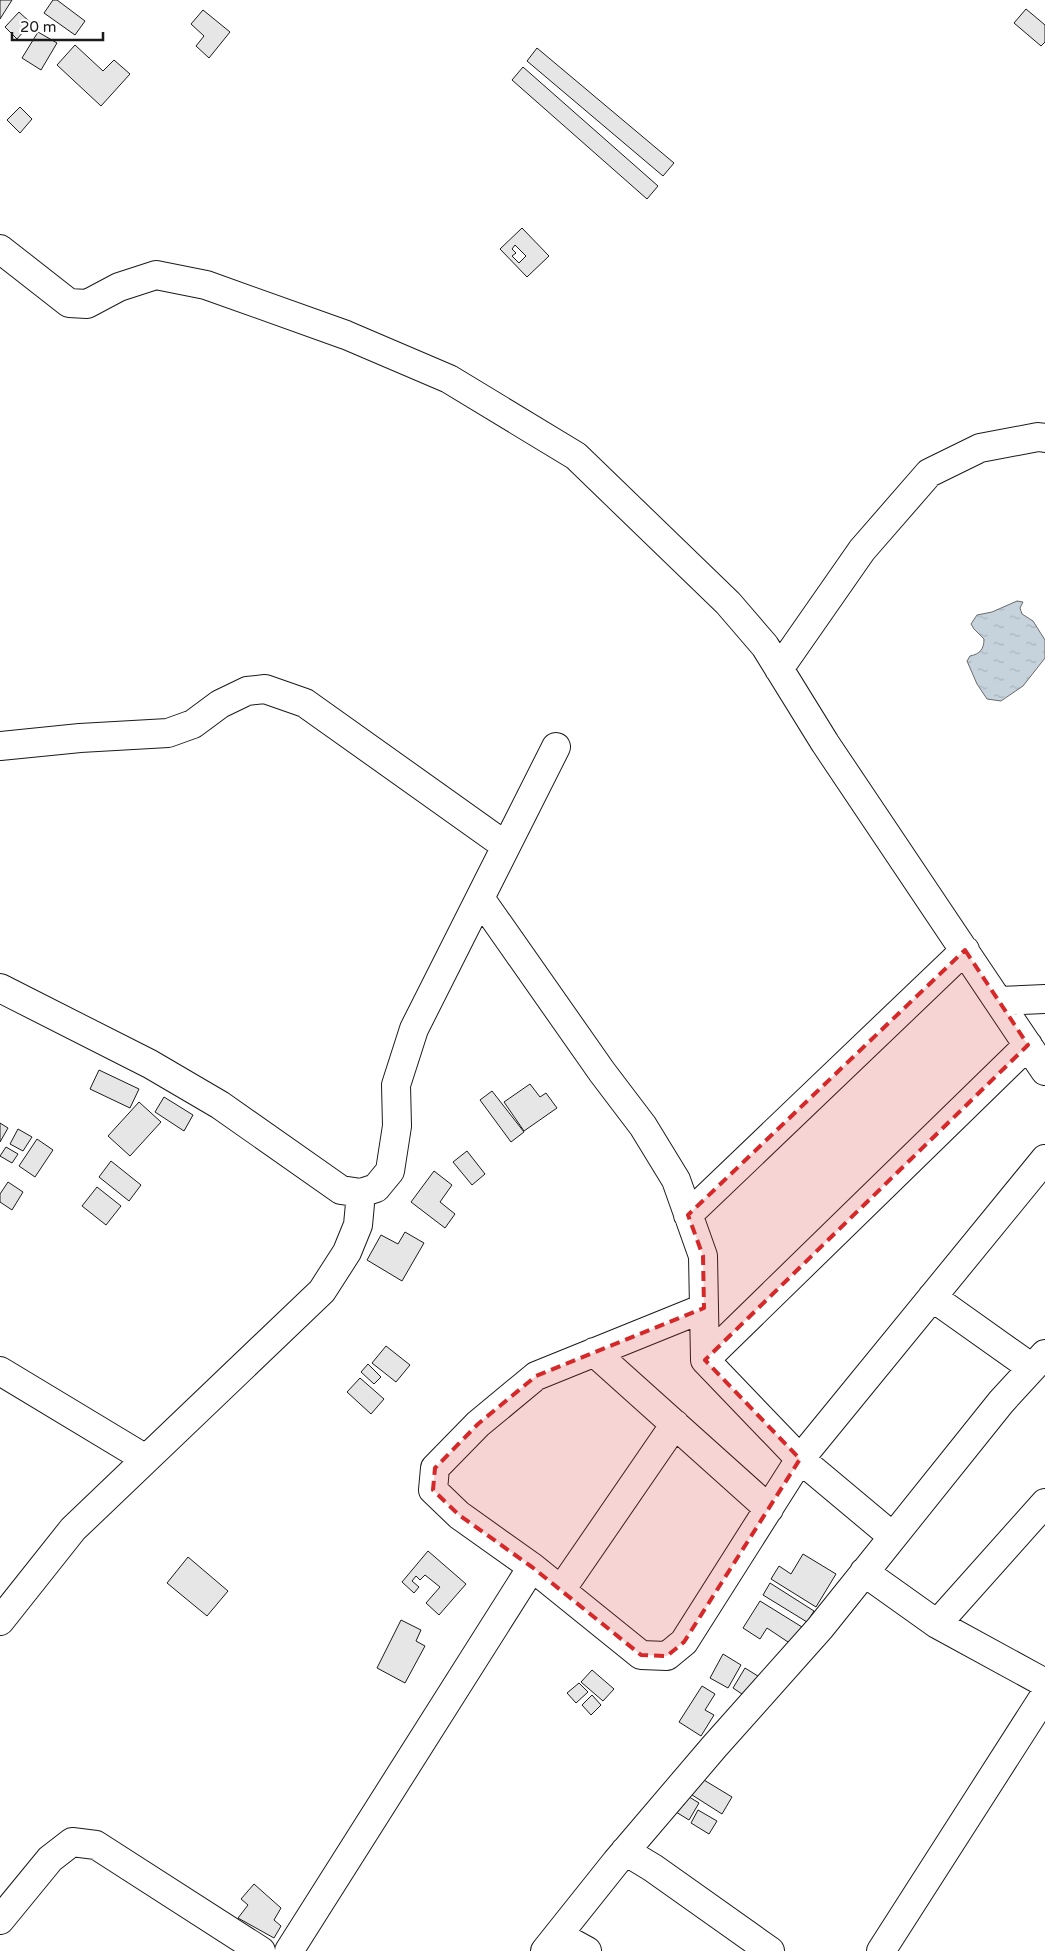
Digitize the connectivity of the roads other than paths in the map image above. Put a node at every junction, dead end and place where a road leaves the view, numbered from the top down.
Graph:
1 (0, 249) edge
2 (1045, 438) edge
3 (779, 669) junction
4 (0, 746) edge
5 (556, 747) dead end
6 (506, 846) junction
7 (480, 898) junction
8 (966, 950) junction
9 (0, 988) edge
10 (1045, 998) edge
11 (999, 1001) junction
12 (1028, 1045) junction
13 (1045, 1071) edge
14 (1045, 1159) edge
15 (360, 1193) junction
16 (688, 1216) junction
17 (932, 1297) junction
18 (704, 1308) junction
19 (594, 1352) junction
20 (705, 1360) junction
21 (1039, 1361) edge
22 (0, 1371) edge
23 (674, 1424) junction
24 (146, 1459) junction
25 (800, 1459) junction
26 (1045, 1503) edge
27 (769, 1509) junction
28 (892, 1536) junction
29 (532, 1567) junction
30 (864, 1572) junction
31 (561, 1590) junction
32 (0, 1621) edge
33 (937, 1624) junction
34 (1045, 1683) edge
35 (1045, 1695) edge
36 (625, 1851) junction
37 (0, 1920) edge
38 (552, 1943) edge
39 (262, 1951) edge
40 (289, 1951) edge
41 (587, 1951) edge
42 (770, 1951) edge
43 (881, 1951) edge

1 - 3 street
2 - 3 street
3 - 8 street
4 - 6 street
5 - 6 street
6 - 7 street
7 - 15 street
7 - 16 street
8 - 11 street
8 - 16 street
9 - 15 street
10 - 11 street
11 - 12 street
12 - 13 street
12 - 20 street
14 - 17 street
15 - 24 street
16 - 18 street
17 - 21 street
17 - 25 street
18 - 19 street
18 - 20 street
19 - 23 street
19 - 29 street
20 - 25 street
21 - 28 street
22 - 24 street
23 - 27 street
23 - 31 street
24 - 32 street
25 - 27 street
25 - 28 street
26 - 33 street
27 - 31 street
28 - 30 street
29 - 31 street
29 - 40 street
30 - 33 street
30 - 36 street
33 - 34 street
35 - 43 street
36 - 38 street
36 - 42 street
37 - 39 street
38 - 41 street

